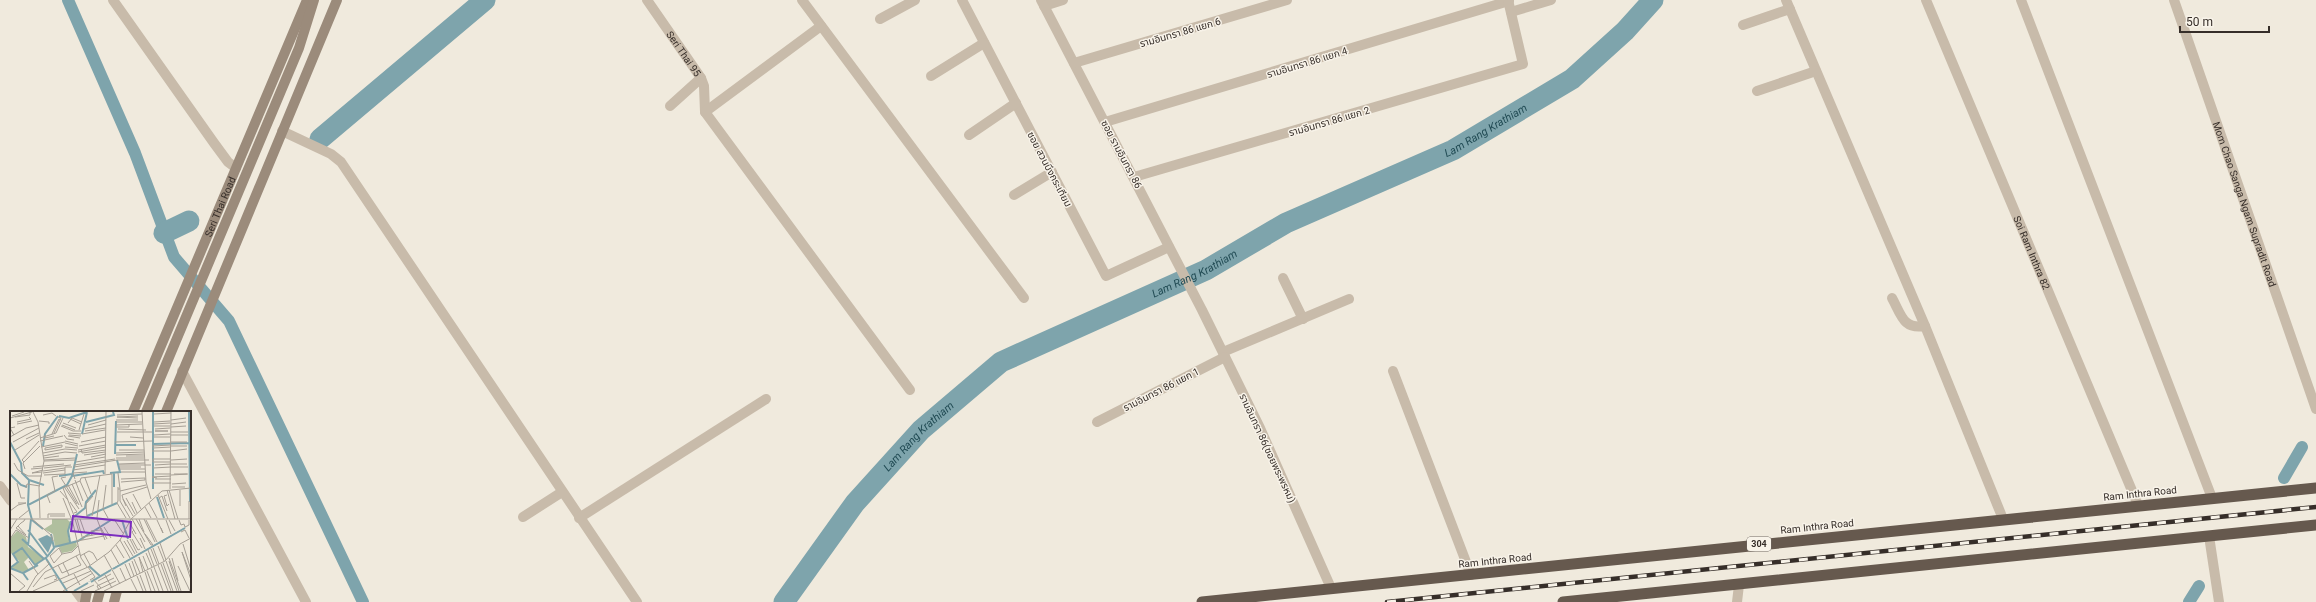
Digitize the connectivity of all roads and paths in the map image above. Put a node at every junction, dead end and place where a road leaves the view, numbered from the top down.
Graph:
1 (113, 0) edge
2 (307, 0) edge
3 (314, 0) edge
4 (337, 0) edge
5 (647, 0) edge
6 (802, 0) edge
7 (915, 0) edge
8 (962, 0) edge
9 (1063, 0) edge
10 (1287, 0) edge
11 (1508, 0) edge
12 (1551, 0) edge
13 (1926, 0) edge
14 (2021, 0) edge
15 (2174, 0) edge
16 (1042, 3) edge
17 (1788, 4) edge
18 (1511, 12) junction
19 (880, 19) dead end
20 (1743, 25) dead end
21 (821, 26) junction
22 (984, 43) junction
23 (1074, 63) junction
24 (1816, 71) junction
25 (931, 76) dead end
26 (702, 78) junction
27 (1757, 91) dead end
28 (1016, 103) junction
29 (670, 106) dead end
30 (705, 112) junction
31 (1105, 122) junction
32 (282, 131) junction
33 (969, 135) dead end
34 (236, 168) junction
35 (1052, 172) junction
36 (1134, 177) junction
37 (1014, 195) dead end
38 (1169, 248) junction
39 (1283, 278) dead end
40 (1024, 298) dead end
41 (1892, 298) dead end
42 (1349, 299) dead end
43 (1202, 310) joint
44 (1303, 319) junction
45 (1925, 326) junction
46 (1224, 354) junction
47 (182, 371) junction
48 (1393, 371) dead end
49 (910, 390) dead end
50 (766, 399) dead end
51 (2316, 409) edge
52 (133, 411) edge
53 (146, 411) edge
54 (166, 411) edge
55 (1097, 422) dead end
56 (0, 486) edge
57 (2316, 488) edge
58 (562, 492) junction
59 (2212, 498) junction
60 (10, 500) edge
61 (2138, 506) junction
62 (523, 516) dead end
63 (579, 518) junction
64 (2003, 519) junction
65 (2316, 525) edge
66 (2209, 536) junction
67 (1471, 575) junction
68 (1739, 585) junction
69 (1331, 588) junction
70 (77, 592) edge
71 (87, 592) edge
72 (100, 592) edge
73 (117, 592) edge
74 (84, 602) edge
75 (97, 602) edge
76 (114, 602) edge
77 (306, 602) edge
78 (637, 602) edge
79 (1202, 602) edge
80 (1563, 602) edge
81 (1737, 602) edge
82 (2219, 602) edge

1 - 34 street
2 - 34 main road, Seri Thai Road
3 - 53 main road
4 - 32 main road
5 - 26 street, Seri Thai 95
6 - 21 street
7 - 19 street
8 - 22 street, ซอย สวนบึงกระเทียม
9 - 16 street
10 - 23 street, รามอินทรา 86 แยก 6
11 - 18 street
11 - 31 street, รามอินทรา 86 แยก 4
12 - 18 street
13 - 61 street, Soi Ram Inthra 82
14 - 59 street
15 - 51 street, Mom Chao Sanga Ngam Supradit Road
16 - 23 street, ซอย รามอินทรา 86
17 - 20 street
17 - 24 street
18 - 36 street, รามอินทรา 86 แยก 2
21 - 30 street
21 - 40 street
22 - 25 street
22 - 28 street, ซอย สวนบึงกระเทียม
23 - 31 street, ซอย รามอินทรา 86
24 - 27 street
24 - 45 street
26 - 29 street
26 - 30 street, Seri Thai 95
28 - 33 street
28 - 35 street, ซอย สวนบึงกระเทียม
30 - 49 street
31 - 36 street, ซอย รามอินทรา 86
32 - 47 main road
32 - 58 street
34 - 52 main road, Seri Thai Road
35 - 37 street
35 - 38 street, ซอย สวนบึงกระเทียม
36 - 38 street, ซอย รามอินทรา 86
38 - 43 street, ซอย รามอินทรา 86
39 - 44 street
41 - 45 street
42 - 44 street, รามอินทรา 86 แยก 1
43 - 46 street, รามอินทรา 86(ซอยพระพรหม)
44 - 46 street, รามอินทรา 86 แยก 1
45 - 64 street
46 - 55 street, รามอินทรา 86 แยก 1
46 - 69 street, รามอินทรา 86(ซอยพระพรหม)
47 - 54 main road
47 - 77 street
48 - 67 street
50 - 63 street
56 - 60 street
57 - 59 highway, Ram Inthra Road / 304
58 - 62 street
58 - 63 street
59 - 61 highway, Ram Inthra Road / 304
61 - 64 highway, Ram Inthra Road / 304
63 - 78 street
64 - 67 highway, Ram Inthra Road / 304
65 - 66 highway
66 - 68 highway
66 - 82 street
67 - 69 highway, Ram Inthra Road / 304
68 - 80 highway
68 - 81 street
69 - 79 highway, Ram Inthra Road / 304
70 - 74 street
71 - 74 main road
72 - 75 main road
73 - 76 main road

